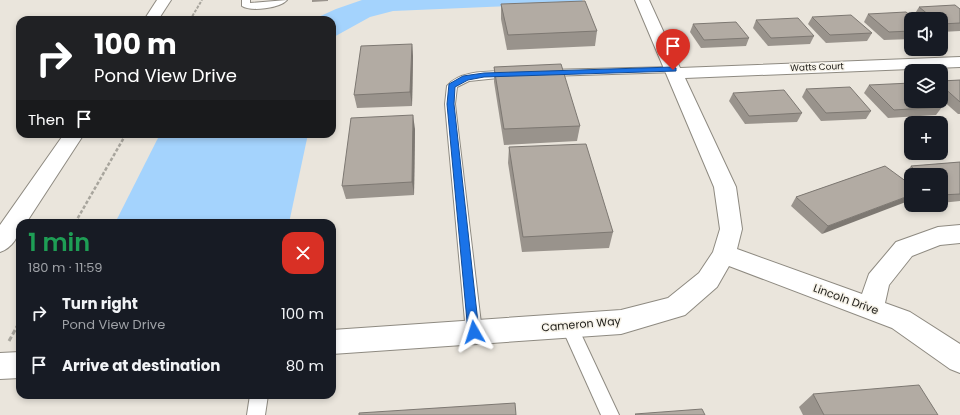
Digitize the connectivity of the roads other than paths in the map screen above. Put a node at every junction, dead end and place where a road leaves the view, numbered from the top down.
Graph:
1 (164, 0) edge
2 (246, 0) edge
3 (283, 0) edge
4 (642, 0) edge
5 (154, 16) edge
6 (960, 62) edge
7 (674, 71) junction
8 (539, 73) edge
9 (524, 74) edge
10 (71, 138) edge
11 (16, 219) edge
12 (16, 219) edge
13 (960, 234) edge
14 (0, 243) edge
15 (724, 254) junction
16 (871, 308) junction
17 (569, 326) junction
18 (474, 332) junction
19 (336, 342) edge
20 (960, 360) edge
21 (16, 365) edge
22 (0, 366) edge
23 (258, 399) edge
24 (256, 415) edge
25 (610, 415) edge

1 - 5 street
2 - 3 lane
4 - 7 street, Cameron Way
6 - 7 street, Watts Court
7 - 8 lane
7 - 15 street, Cameron Way
9 - 18 lane
10 - 11 street
12 - 14 street
13 - 16 street
15 - 16 street, Lincoln Drive
15 - 17 street, Cameron Way
16 - 20 street, Lincoln Drive
17 - 18 street, Cameron Way
17 - 25 lane
18 - 19 street, Cameron Way
21 - 22 street
23 - 24 lane

